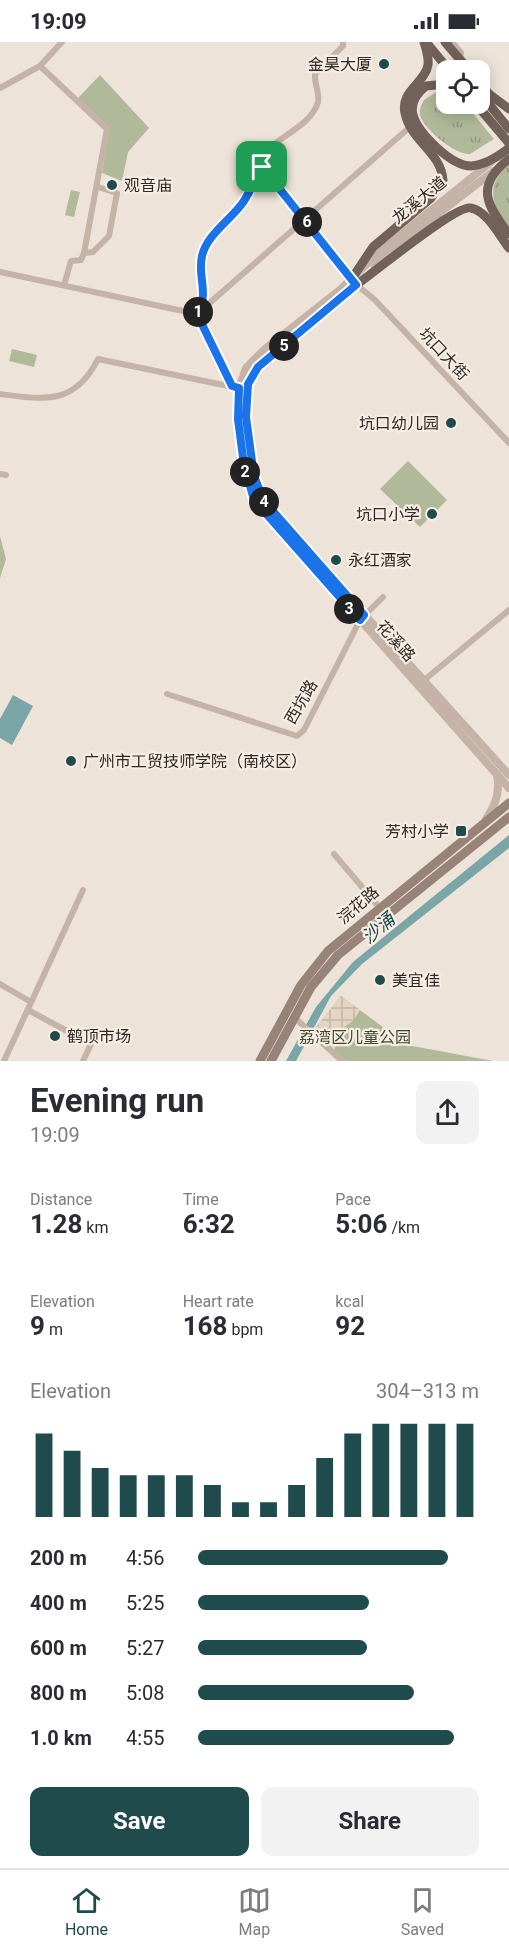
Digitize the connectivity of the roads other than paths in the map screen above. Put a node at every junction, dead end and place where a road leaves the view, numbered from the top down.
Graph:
1 (62, 42) edge
2 (343, 42) edge
3 (425, 42) edge
4 (438, 42) edge
5 (445, 42) edge
6 (451, 42) edge
7 (440, 60) edge
8 (453, 60) edge
9 (460, 60) edge
10 (466, 60) edge
11 (40, 66) junction
12 (436, 85) edge
13 (0, 88) edge
14 (490, 88) edge
15 (490, 98) edge
16 (490, 102) edge
17 (509, 109) edge
18 (484, 114) edge
19 (411, 126) junction
20 (509, 129) edge
21 (509, 143) edge
22 (506, 154) edge
23 (259, 163) junction
24 (498, 168) junction
25 (269, 176) junction
26 (98, 188) junction
27 (252, 188) junction
28 (305, 218) junction
29 (423, 221) junction
30 (509, 234) edge
31 (509, 248) edge
32 (84, 253) junction
33 (0, 272) edge
34 (354, 283) junction
35 (64, 285) junction
36 (197, 314) junction
37 (235, 387) junction
38 (0, 394) edge
39 (509, 443) edge
40 (383, 597) dead end
41 (509, 610) edge
42 (362, 618) junction
43 (423, 681) junction
44 (167, 694) dead end
45 (504, 772) edge
46 (509, 788) edge
47 (509, 803) edge
48 (509, 817) edge
49 (484, 822) junction
50 (334, 854) dead end
51 (83, 890) dead end
52 (379, 907) junction
53 (0, 984) edge
54 (32, 1002) junction
55 (28, 1010) junction
56 (298, 1020) junction
57 (4, 1061) edge
58 (82, 1061) edge
59 (260, 1061) edge
60 (271, 1061) edge
61 (342, 1061) edge

1 - 11 street
2 - 23 street
3 - 7 main road
3 - 19 main road
4 - 8 main road
5 - 9 main road
6 - 10 street
11 - 13 street
11 - 26 street
12 - 22 main road
14 - 17 street
15 - 17 main road, bridge
16 - 20 main road
18 - 21 main road
19 - 28 street
19 - 34 main road
22 - 24 main road, 龙溪大道
22 - 29 street, 龙溪大道
23 - 25 street, 坑口大街
23 - 27 street
24 - 29 street, 龙溪大道
24 - 30 main road
25 - 27 street
25 - 28 street, 坑口大街
26 - 32 street
26 - 32 street
27 - 36 street
28 - 34 street, 坑口大街
28 - 36 street
29 - 34 street, 龙溪大道
31 - 34 main road
32 - 35 street
33 - 35 street
34 - 37 street, 花溪路
34 - 39 street, 坑口大街
34 - 42 street, 花溪路
35 - 36 street
36 - 37 street
37 - 38 street
37 - 42 street, 花溪路
40 - 42 street, 西坑路
41 - 43 street
42 - 43 street, 花溪路
42 - 44 street, 西坑路
42 - 45 street, 花溪路
43 - 45 street, 花溪路
45 - 46 street, 花溪路
45 - 49 street
47 - 49 main road, 浣花路
48 - 56 main road, 浣花路
49 - 52 main road, 浣花路
50 - 52 street
51 - 54 street
52 - 59 main road, 浣花路
53 - 54 street
54 - 55 street
55 - 57 street
55 - 58 street
56 - 60 main road, 浣花路
56 - 61 street

